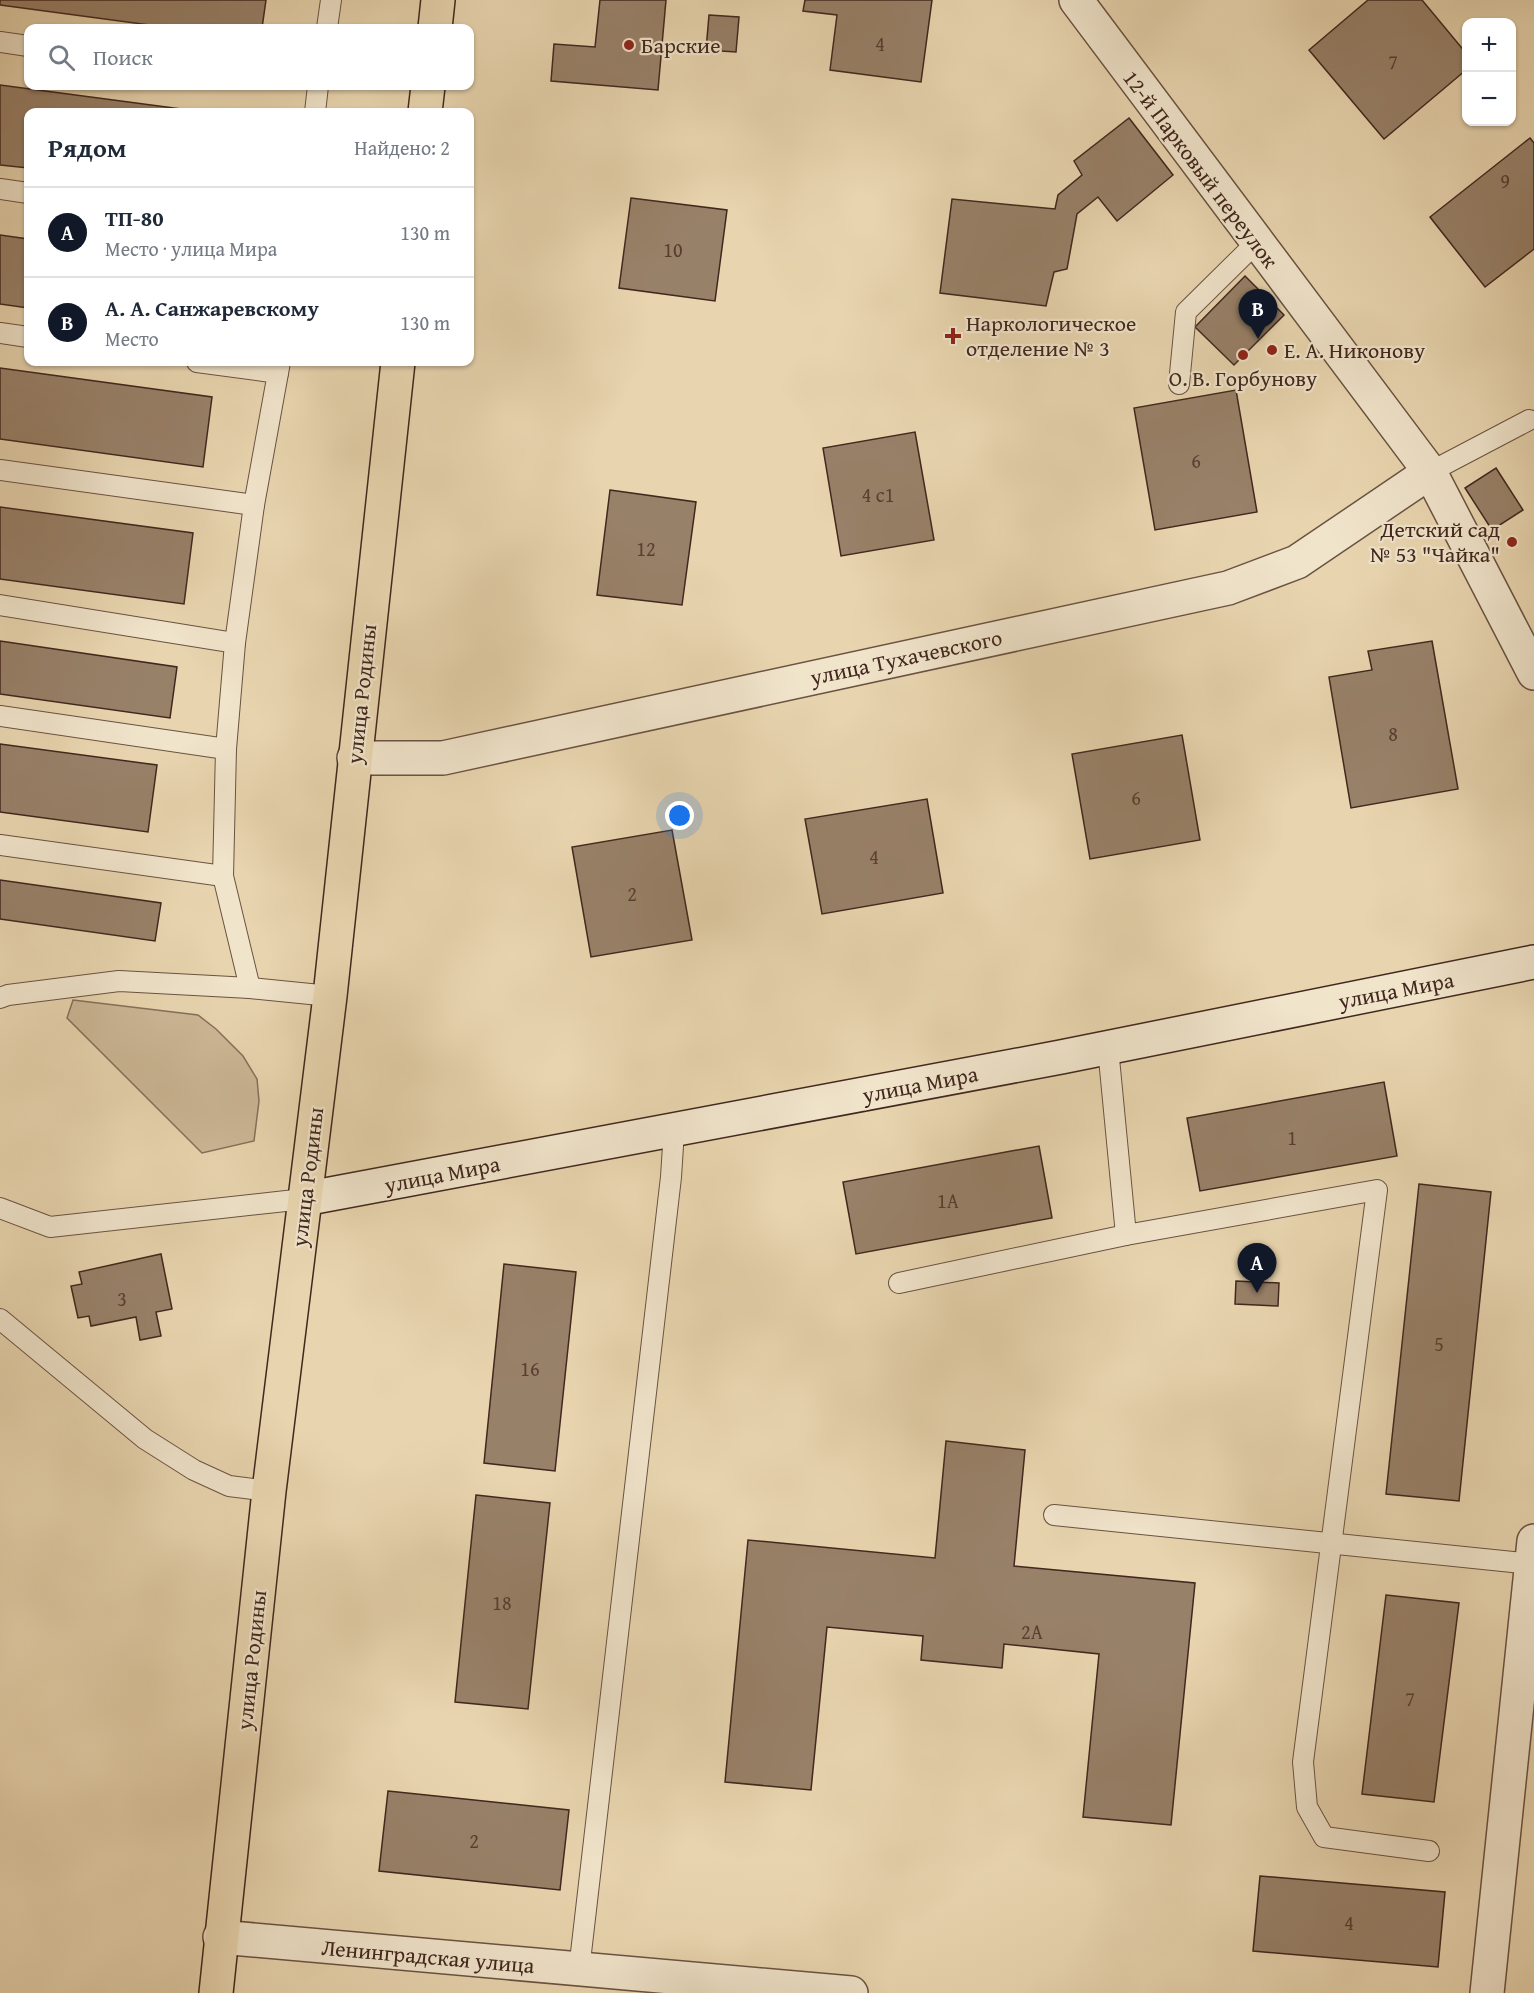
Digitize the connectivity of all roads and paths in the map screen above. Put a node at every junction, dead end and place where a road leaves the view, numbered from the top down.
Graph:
1 (331, 0) edge
2 (438, 0) edge
3 (1076, 0) edge
4 (328, 24) edge
5 (435, 24) edge
6 (0, 42) edge
7 (24, 45) edge
8 (318, 90) edge
9 (428, 90) edge
10 (315, 108) edge
11 (425, 108) edge
12 (0, 189) edge
13 (24, 192) edge
14 (1256, 243) junction
15 (0, 333) edge
16 (24, 336) edge
17 (252, 366) edge
18 (398, 366) edge
19 (279, 368) edge
20 (1179, 384) dead end
21 (1529, 420) dead end
22 (0, 470) edge
23 (1430, 472) junction
24 (254, 505) junction
25 (0, 605) edge
26 (235, 643) junction
27 (1534, 673) edge
28 (0, 716) edge
29 (226, 749) junction
30 (354, 758) junction
31 (0, 845) edge
32 (223, 876) junction
33 (1534, 962) edge
34 (250, 988) junction
35 (330, 996) junction
36 (4, 997) edge
37 (0, 1014) edge
38 (1108, 1048) junction
39 (674, 1130) junction
40 (304, 1199) junction
41 (0, 1208) edge
42 (1126, 1235) junction
43 (899, 1283) dead end
44 (0, 1319) edge
45 (269, 1491) junction
46 (1054, 1515) dead end
47 (1330, 1545) junction
48 (1533, 1553) edge
49 (1527, 1667) edge
50 (1429, 1851) dead end
51 (220, 1937) junction
52 (597, 1979) edge
53 (216, 1993) edge
54 (851, 1993) edge
55 (1487, 1993) edge

1 - 4 lane
2 - 5 main road
3 - 14 street, 12-й Парковый переулок
6 - 7 lane
8 - 10 lane
9 - 11 main road
12 - 13 lane
14 - 20 lane
14 - 23 street, 12-й Парковый переулок
15 - 16 lane
17 - 19 lane
18 - 30 main road, улица Родины
19 - 24 lane
21 - 23 lane
22 - 24 lane
23 - 27 street, 12-й Парковый переулок
23 - 30 street, улица Тухачевского
24 - 26 lane
25 - 26 lane
26 - 29 lane
28 - 29 lane
29 - 32 lane
30 - 35 main road, улица Родины
31 - 32 lane
32 - 34 lane
33 - 38 street, улица Мира
34 - 35 lane
34 - 36 lane
35 - 40 main road, улица Родины
36 - 37 lane
38 - 39 street, улица Мира
38 - 42 lane
39 - 40 street, улица Мира
39 - 52 lane
40 - 41 lane
40 - 45 main road, улица Родины
42 - 43 lane
42 - 47 lane
44 - 45 lane
45 - 51 main road, улица Родины
46 - 47 lane
47 - 48 lane
47 - 50 lane
48 - 49 street
49 - 55 street
51 - 52 street, Ленинградская улица
51 - 53 main road, улица Родины
52 - 54 street, Ленинградская улица

